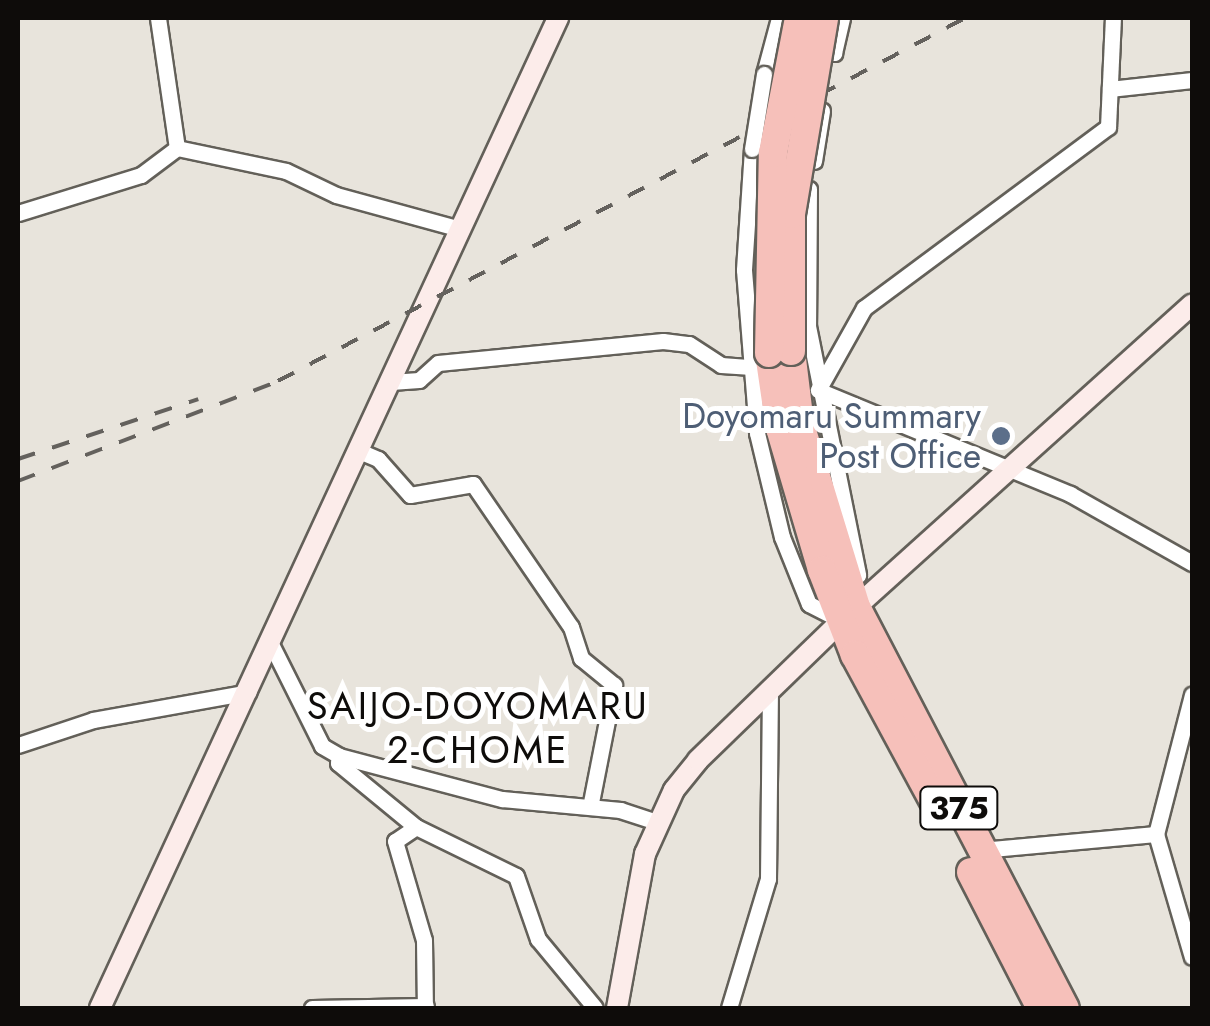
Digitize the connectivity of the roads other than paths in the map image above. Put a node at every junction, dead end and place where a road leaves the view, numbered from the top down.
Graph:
1 (158, 18) edge
2 (558, 18) edge
3 (779, 18) edge
4 (799, 18) edge
5 (824, 18) edge
6 (842, 18) edge
7 (1113, 18) edge
8 (774, 40) junction
9 (1192, 80) edge
10 (1110, 89) junction
11 (822, 111) dead end
12 (177, 148) junction
13 (746, 205) junction
14 (806, 206) junction
15 (18, 212) edge
16 (456, 228) junction
17 (1192, 304) edge
18 (808, 326) junction
19 (746, 328) junction
20 (770, 357) junction
21 (391, 382) junction
22 (818, 390) junction
23 (359, 451) junction
24 (1004, 472) junction
25 (1192, 564) edge
26 (849, 614) junction
27 (271, 644) junction
28 (770, 687) junction
29 (248, 692) junction
30 (1192, 695) edge
31 (18, 745) edge
32 (339, 756) junction
33 (590, 807) junction
34 (657, 822) junction
35 (416, 826) junction
36 (1156, 834) junction
37 (980, 850) junction
38 (1192, 957) edge
39 (426, 1007) edge
40 (100, 1008) edge
41 (312, 1008) edge
42 (595, 1008) edge
43 (617, 1008) edge
44 (730, 1008) edge
45 (1041, 1008) edge
46 (1065, 1008) edge

1 - 12 street
2 - 16 street
3 - 8 street
4 - 20 highway, 375, bridge
5 - 20 highway, 375, bridge
6 - 8 street
7 - 10 street
8 - 13 street, bridge
9 - 10 street
10 - 22 street
11 - 14 street
12 - 15 street
12 - 16 street
13 - 14 street
13 - 19 street
14 - 18 street
16 - 21 street
17 - 24 street
18 - 19 street
18 - 22 street
19 - 20 street
20 - 21 street
20 - 26 highway, 375
21 - 23 street
22 - 24 street
22 - 26 street
23 - 27 street
23 - 33 street
24 - 25 street
24 - 26 street
26 - 28 street
26 - 37 highway, 375
26 - 45 highway, 375
27 - 29 street
27 - 32 street
28 - 34 street
28 - 44 street
29 - 31 street
29 - 40 street
30 - 36 street
32 - 33 street
32 - 35 street
33 - 34 street
34 - 43 street
35 - 39 street
35 - 42 street
36 - 37 street
36 - 38 street
37 - 46 highway, 375
39 - 41 street

